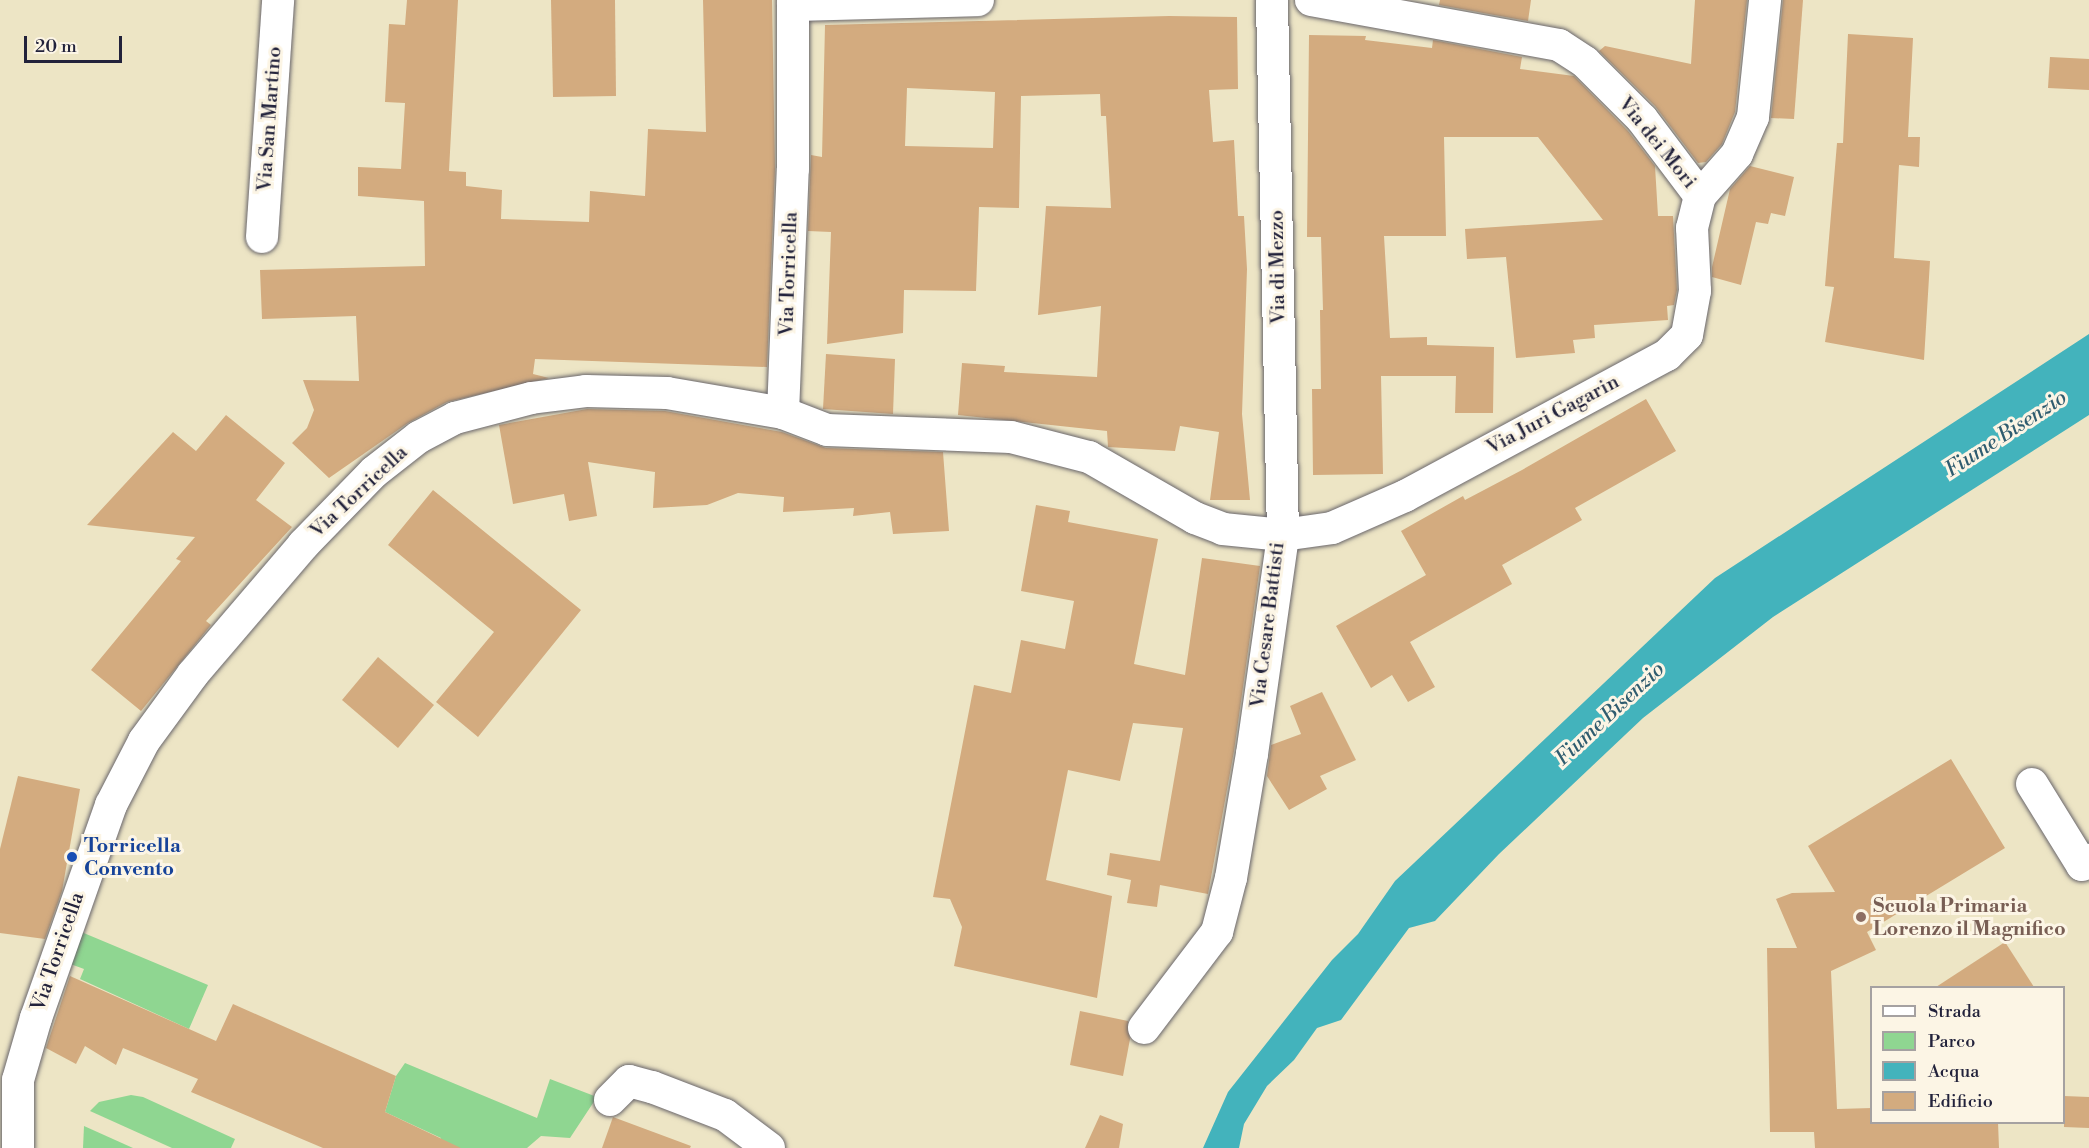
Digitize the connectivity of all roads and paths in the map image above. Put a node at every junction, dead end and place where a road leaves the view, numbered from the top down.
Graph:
1 (278, 0) edge
2 (978, 0) edge
3 (1272, 0) edge
4 (1311, 0) edge
5 (1765, 0) edge
6 (793, 2) edge
7 (1700, 196) junction
8 (262, 237) dead end
9 (783, 413) junction
10 (1283, 535) junction
11 (2032, 784) dead end
12 (2089, 861) edge
13 (1144, 1028) dead end
14 (610, 1100) dead end
15 (18, 1148) edge
16 (769, 1148) edge

1 - 8 street, Via San Martino
2 - 6 street
3 - 10 street, Via di Mezzo
4 - 7 street, Via dei Mori
5 - 7 street, Via dei Mori
6 - 9 street, Via Torricella
7 - 10 street, Via Juri Gagarin
9 - 10 street, Via Cesare Battisti
9 - 15 street, Via Torricella
10 - 13 street, Via Cesare Battisti
11 - 12 street
14 - 16 street

